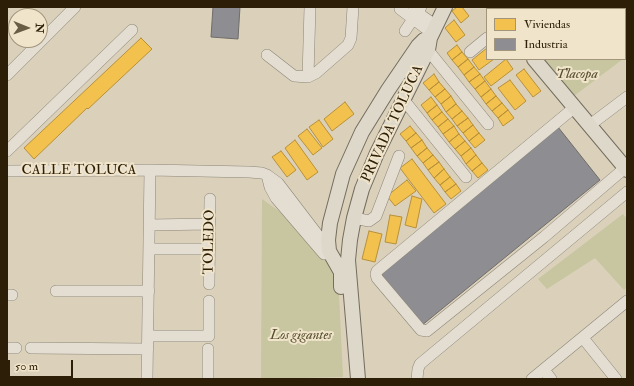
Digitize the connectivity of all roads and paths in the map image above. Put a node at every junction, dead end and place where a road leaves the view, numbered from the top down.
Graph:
1 (75, 7) edge
2 (310, 7) edge
3 (353, 7) edge
4 (445, 7) edge
5 (400, 9) dead end
6 (416, 11) edge
7 (132, 30) dead end
8 (405, 31) dead end
9 (429, 38) junction
10 (486, 39) edge
11 (470, 52) dead end
12 (267, 55) dead end
13 (535, 60) edge
14 (7, 74) edge
15 (308, 77) junction
16 (627, 97) edge
17 (403, 99) junction
18 (575, 107) junction
19 (488, 124) dead end
20 (590, 125) junction
21 (7, 151) edge
22 (399, 156) dead end
23 (626, 169) edge
24 (150, 170) junction
25 (7, 171) edge
26 (267, 175) junction
27 (466, 177) dead end
28 (627, 192) edge
29 (210, 199) dead end
30 (354, 218) junction
31 (210, 224) junction
32 (149, 225) junction
33 (149, 249) junction
34 (210, 249) junction
35 (329, 251) junction
36 (344, 264) junction
37 (209, 284) dead end
38 (56, 291) dead end
39 (148, 291) junction
40 (209, 301) dead end
41 (626, 306) edge
42 (148, 336) junction
43 (583, 338) junction
44 (31, 348) dead end
45 (148, 349) junction
46 (208, 349) dead end
47 (544, 370) junction
48 (147, 379) edge
49 (208, 379) edge
50 (348, 379) edge
51 (358, 379) edge
52 (417, 379) edge
53 (532, 379) edge
54 (551, 379) edge
55 (616, 379) edge

1 - 14 street
2 - 15 street
3 - 15 street
4 - 9 main road, PRIVADA TOLUCA
5 - 6 street
6 - 8 street
6 - 9 street
7 - 21 street
9 - 17 main road, PRIVADA TOLUCA
9 - 19 street
9 - 35 main road, PRIVADA TOLUCA
10 - 11 street
12 - 15 street
13 - 18 main road
16 - 20 street
17 - 27 street
17 - 30 main road, PRIVADA TOLUCA
18 - 20 main road
18 - 23 street
20 - 23 main road
22 - 30 street
24 - 25 street, CALLE TOLUCA
24 - 26 street
24 - 32 street
26 - 35 street, PRIVADA TOLUCA
26 - 36 street
28 - 52 street
29 - 31 street, TOLEDO
30 - 36 main road, PRIVADA TOLUCA
31 - 32 street
31 - 34 street, TOLEDO
32 - 33 street
33 - 34 street
33 - 39 street
34 - 37 street, TOLEDO
35 - 36 main road, PRIVADA TOLUCA
36 - 50 main road
36 - 51 main road
38 - 39 street
39 - 42 street
40 - 42 street
41 - 43 street
42 - 45 street
43 - 47 street
43 - 55 street
44 - 45 street
45 - 48 street
46 - 49 street
47 - 53 street
47 - 54 street

